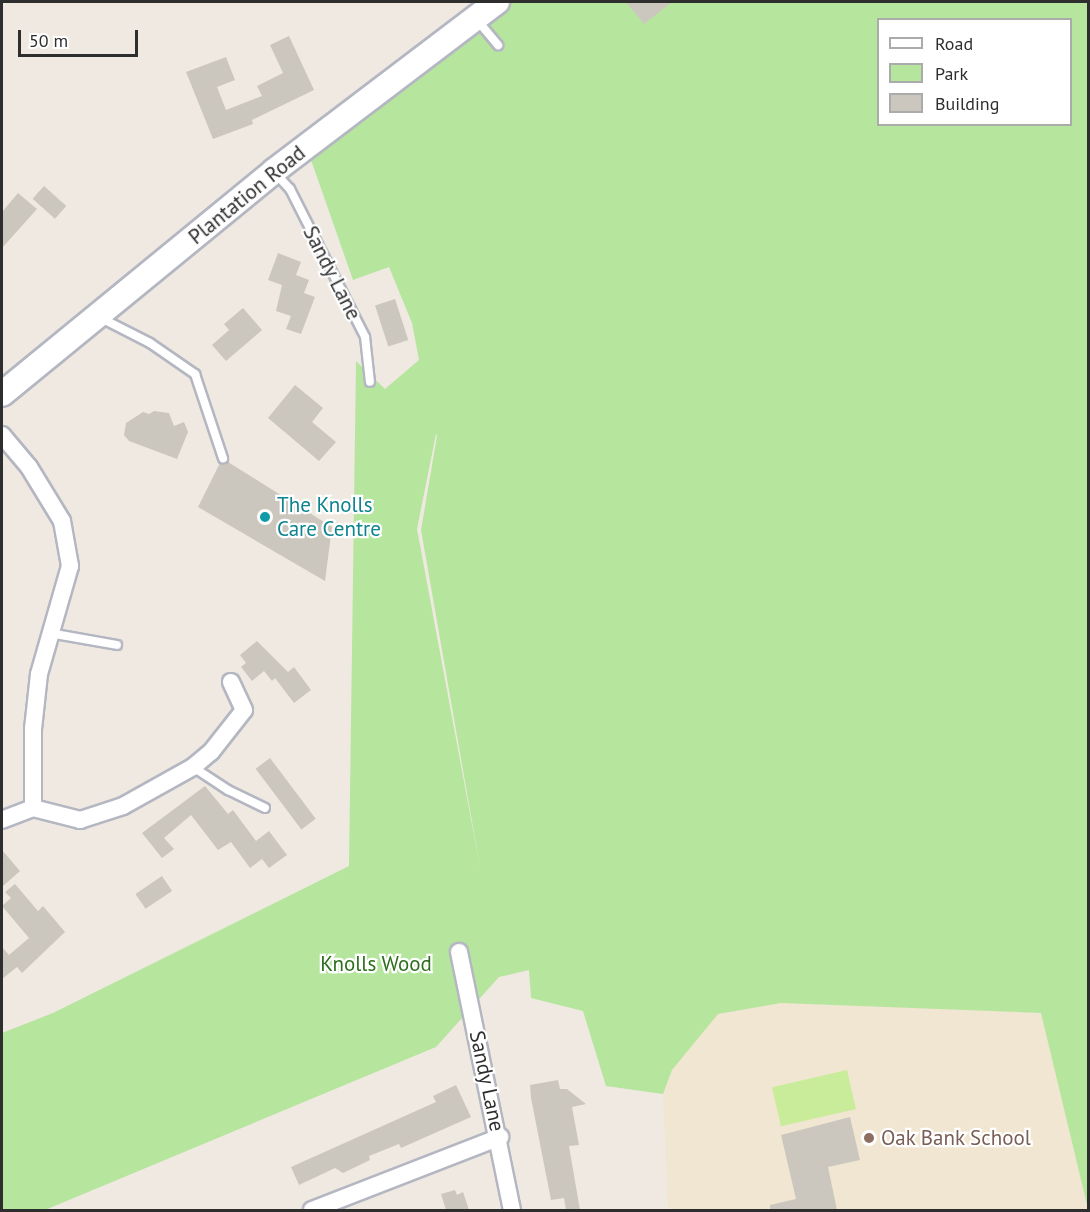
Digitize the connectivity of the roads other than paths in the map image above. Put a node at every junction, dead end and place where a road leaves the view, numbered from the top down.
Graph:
1 (497, 2) edge
2 (475, 18) junction
3 (498, 45) dead end
4 (274, 171) junction
5 (98, 317) junction
6 (370, 382) dead end
7 (2, 394) edge
8 (2, 435) edge
9 (223, 458) dead end
10 (48, 633) junction
11 (117, 645) dead end
12 (231, 682) dead end
13 (193, 767) junction
14 (33, 808) junction
15 (265, 808) dead end
16 (2, 820) edge
17 (459, 952) dead end
18 (500, 1137) junction
19 (312, 1210) edge
20 (512, 1210) edge

1 - 2 street, Plantation Road
2 - 3 lane
2 - 4 street, Plantation Road
4 - 5 street, Plantation Road
4 - 6 lane, Sandy Lane
5 - 7 street, Plantation Road
5 - 9 lane
8 - 10 street
10 - 11 lane
10 - 14 street
12 - 13 street
13 - 14 street
13 - 15 lane
14 - 16 street
17 - 18 street, Sandy Lane
18 - 19 street
18 - 20 street, Sandy Lane

